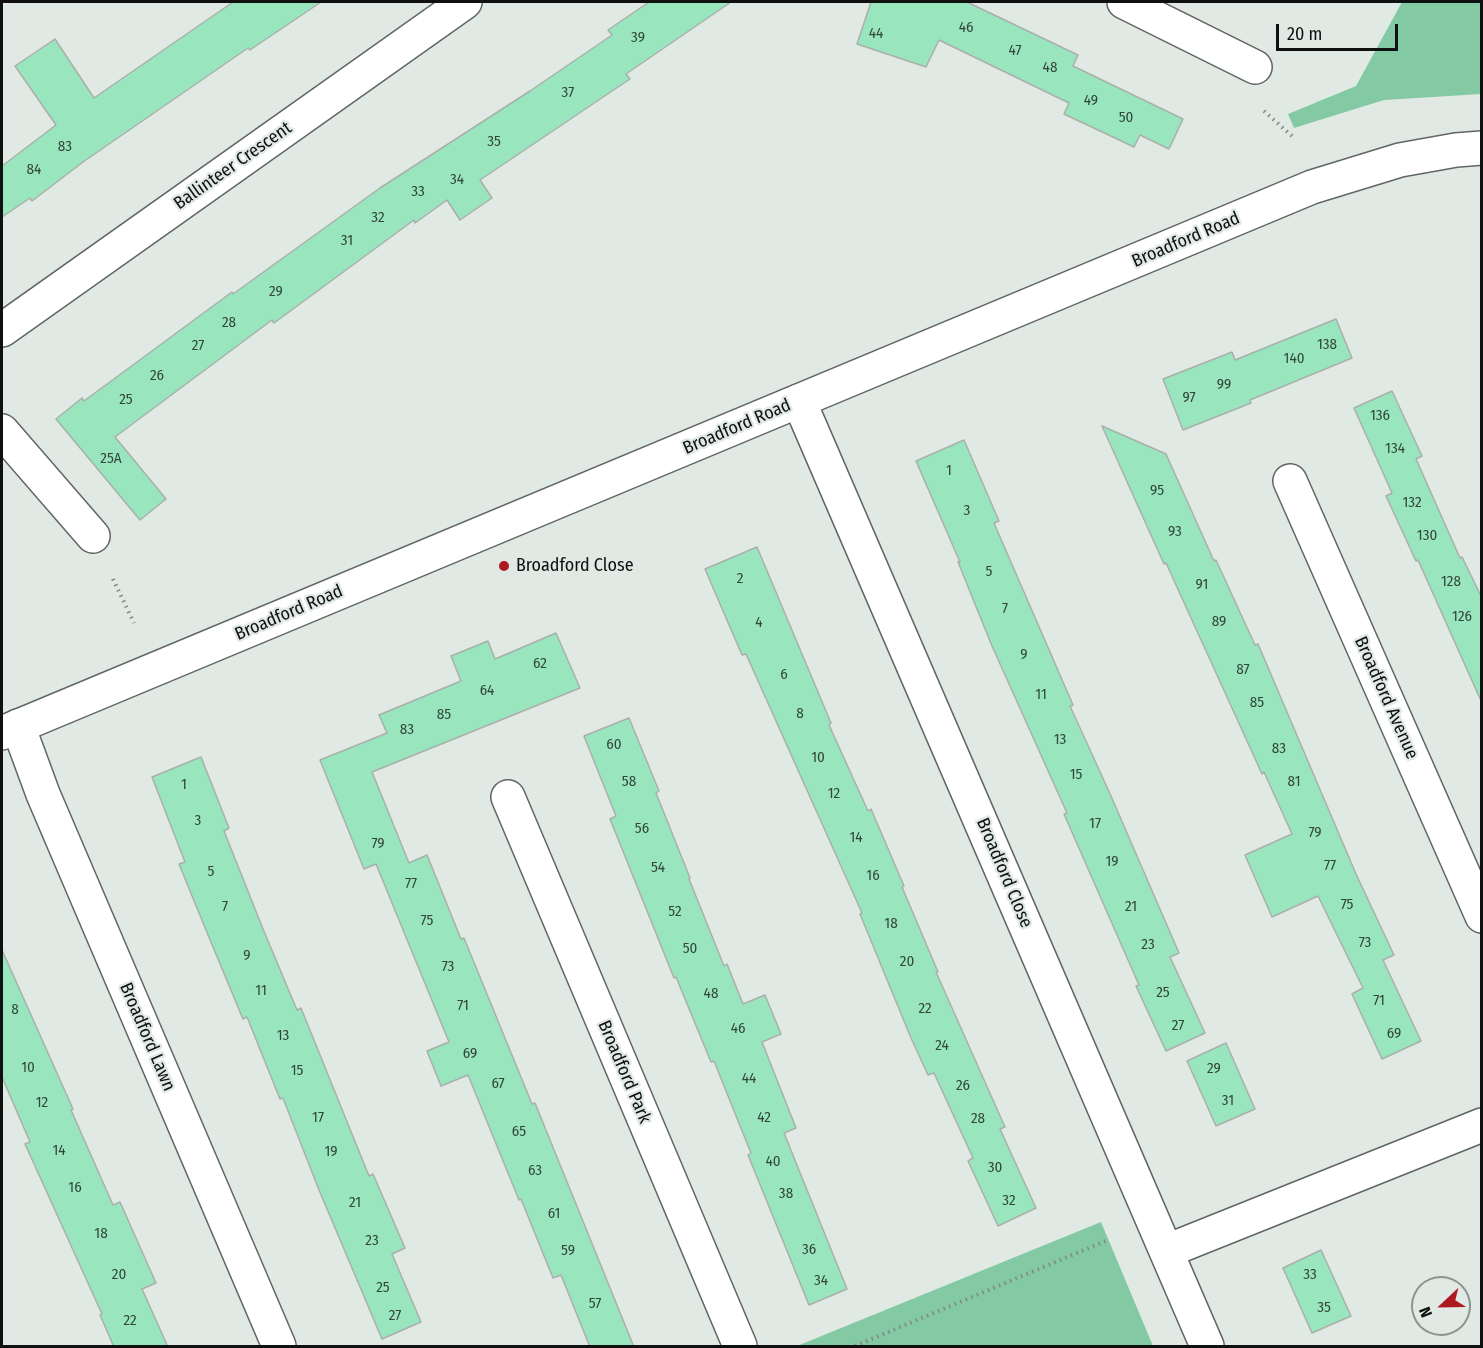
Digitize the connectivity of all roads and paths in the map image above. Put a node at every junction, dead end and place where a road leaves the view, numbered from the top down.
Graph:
1 (465, 2) edge
2 (1124, 2) edge
3 (1255, 67) dead end
4 (1264, 111) dead end
5 (1292, 136) dead end
6 (1482, 148) edge
7 (2, 330) edge
8 (799, 401) junction
9 (2, 431) edge
10 (1290, 481) dead end
11 (93, 536) dead end
12 (113, 579) dead end
13 (134, 623) dead end
14 (10, 730) edge
15 (508, 797) dead end
16 (1482, 916) edge
17 (1482, 1125) edge
18 (1108, 1240) dead end
19 (1167, 1251) junction
20 (279, 1347) edge
21 (740, 1347) edge
22 (855, 1347) edge
23 (1207, 1347) edge

1 - 7 street, Ballinteer Crescent
2 - 3 street
4 - 5 path
6 - 8 street, Broadford Road
8 - 14 street, Broadford Road
8 - 19 street, Broadford Close
9 - 11 street
10 - 16 street, Broadford Avenue
12 - 13 path
14 - 20 street, Broadford Lawn
15 - 21 street, Broadford Park
17 - 19 street
18 - 22 path
19 - 23 street, Broadford Close

